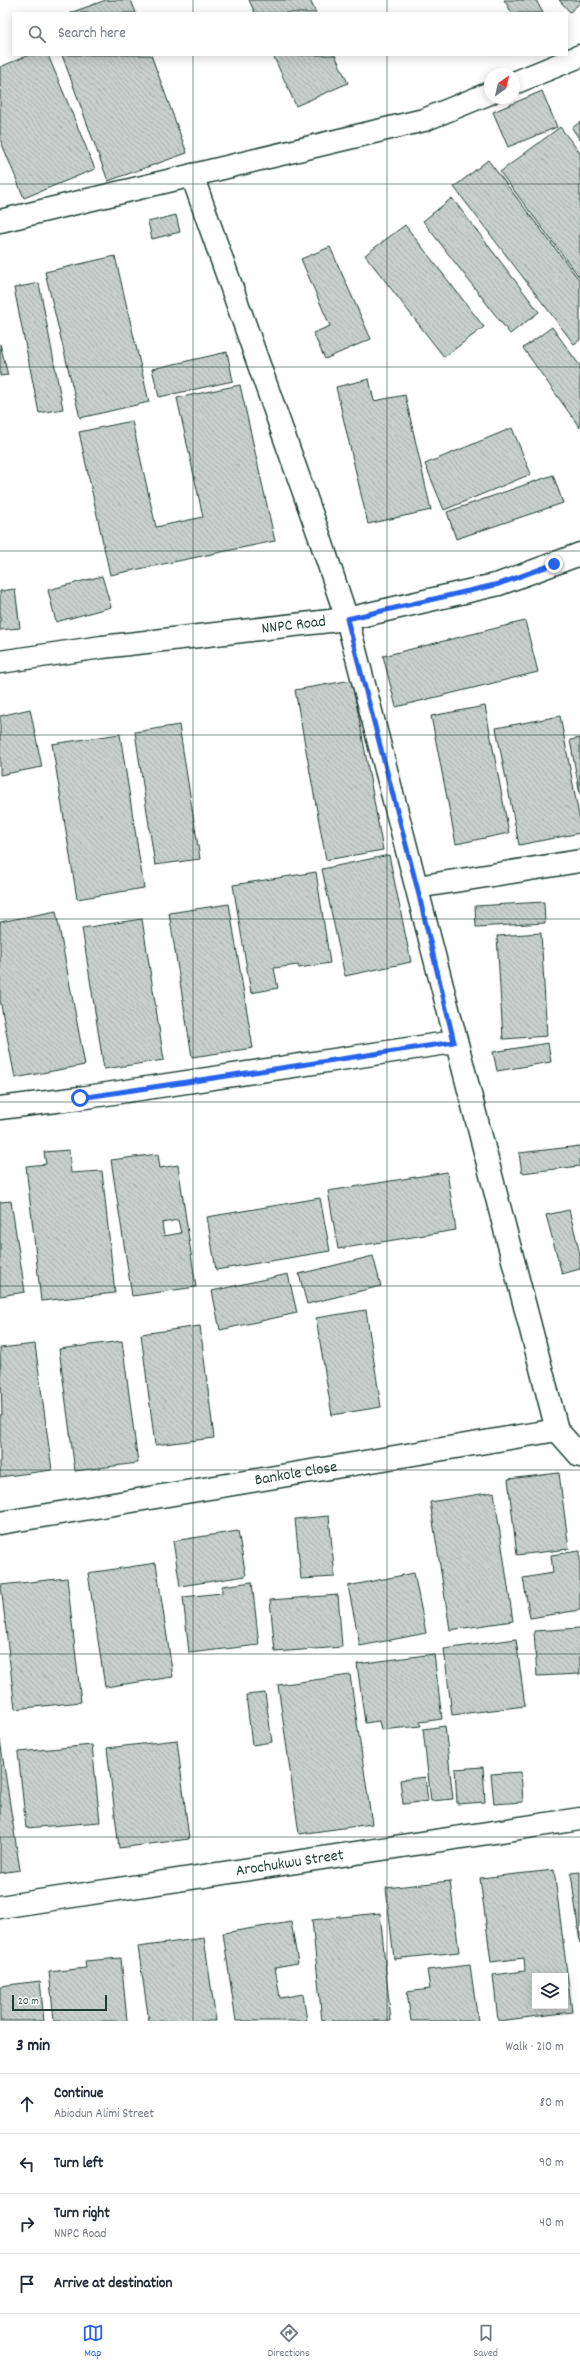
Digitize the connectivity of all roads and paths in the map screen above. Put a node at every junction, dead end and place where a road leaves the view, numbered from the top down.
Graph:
1 (580, 56) edge
2 (520, 81) edge
3 (484, 95) edge
4 (192, 175) junction
5 (0, 221) edge
6 (580, 554) edge
7 (347, 619) junction
8 (0, 662) edge
9 (580, 861) edge
10 (417, 887) junction
11 (454, 1042) junction
12 (0, 1108) edge
13 (557, 1430) junction
14 (580, 1456) edge
15 (0, 1523) edge
16 (580, 1819) edge
17 (0, 1907) edge

1 - 2 street
3 - 4 street
4 - 5 street
4 - 7 street
6 - 7 street, NNPC Road
7 - 8 street, NNPC Road
7 - 10 street
9 - 10 street
10 - 11 street
11 - 12 street
11 - 13 street
13 - 14 street
13 - 15 street, Bankole Close
16 - 17 street, Arochukwu Street

